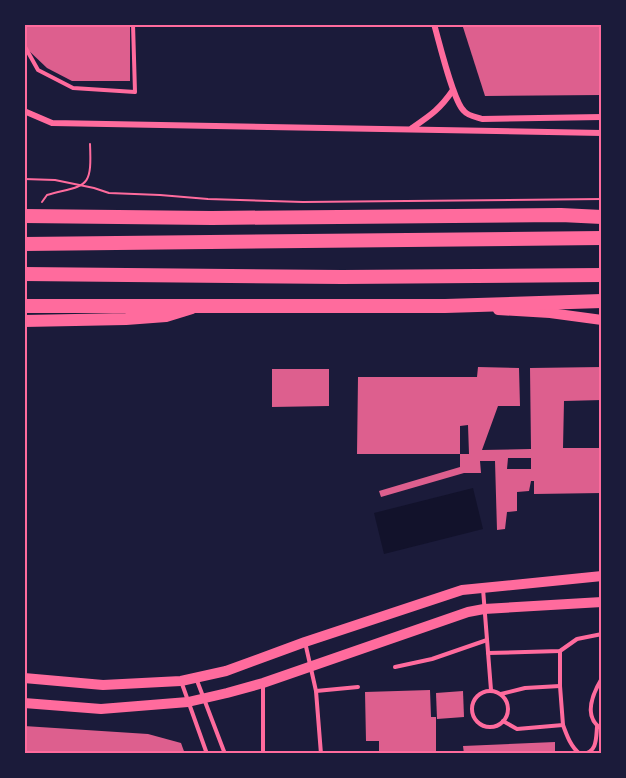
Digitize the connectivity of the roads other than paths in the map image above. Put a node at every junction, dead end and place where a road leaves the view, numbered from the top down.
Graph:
1 (133, 24) edge
2 (434, 24) edge
3 (24, 45) edge
4 (453, 90) junction
5 (24, 111) edge
6 (602, 117) edge
7 (411, 129) junction
8 (602, 133) edge
9 (28, 216) edge
10 (602, 217) edge
11 (602, 238) edge
12 (24, 244) edge
13 (24, 274) edge
14 (602, 275) edge
15 (602, 301) edge
16 (24, 306) edge
17 (445, 306) junction
18 (196, 307) junction
19 (602, 320) edge
20 (24, 321) edge
21 (602, 576) edge
22 (483, 587) junction
23 (602, 602) edge
24 (484, 609) junction
25 (602, 634) edge
26 (487, 640) junction
27 (305, 642) junction
28 (560, 651) junction
29 (488, 653) junction
30 (310, 666) junction
31 (395, 667) dead end
32 (24, 678) edge
33 (195, 678) junction
34 (602, 678) edge
35 (181, 681) junction
36 (263, 683) junction
37 (560, 686) junction
38 (358, 687) dead end
39 (491, 690) junction
40 (316, 691) junction
41 (501, 694) junction
42 (203, 698) junction
43 (188, 702) junction
44 (24, 703) edge
45 (503, 721) junction
46 (563, 725) junction
47 (600, 728) edge
48 (207, 754) edge
49 (225, 754) edge
50 (263, 754) edge
51 (321, 754) edge
52 (581, 754) edge

1 - 3 lane
2 - 4 street
4 - 6 street
4 - 7 street
5 - 7 street
7 - 8 street
9 - 10 main road
11 - 12 main road
13 - 14 main road
15 - 17 main road
16 - 18 main road
17 - 18 main road
17 - 19 street
18 - 20 main road
21 - 22 street
22 - 24 lane
22 - 27 street
23 - 24 street
24 - 26 lane
24 - 30 street
25 - 28 lane
26 - 29 lane
26 - 31 lane
27 - 30 lane
27 - 33 street
28 - 29 lane
28 - 37 lane
29 - 39 lane
30 - 36 street
30 - 40 lane
32 - 35 street
33 - 35 street
33 - 42 lane
34 - 47 lane
35 - 43 lane
36 - 42 street
36 - 50 lane
37 - 41 lane
37 - 46 lane
38 - 40 lane
39 - 41 lane
39 - 45 lane
40 - 51 lane
41 - 45 lane
42 - 43 street
42 - 49 lane
43 - 44 street
43 - 48 lane
45 - 46 lane
46 - 52 lane
47 - 52 lane

